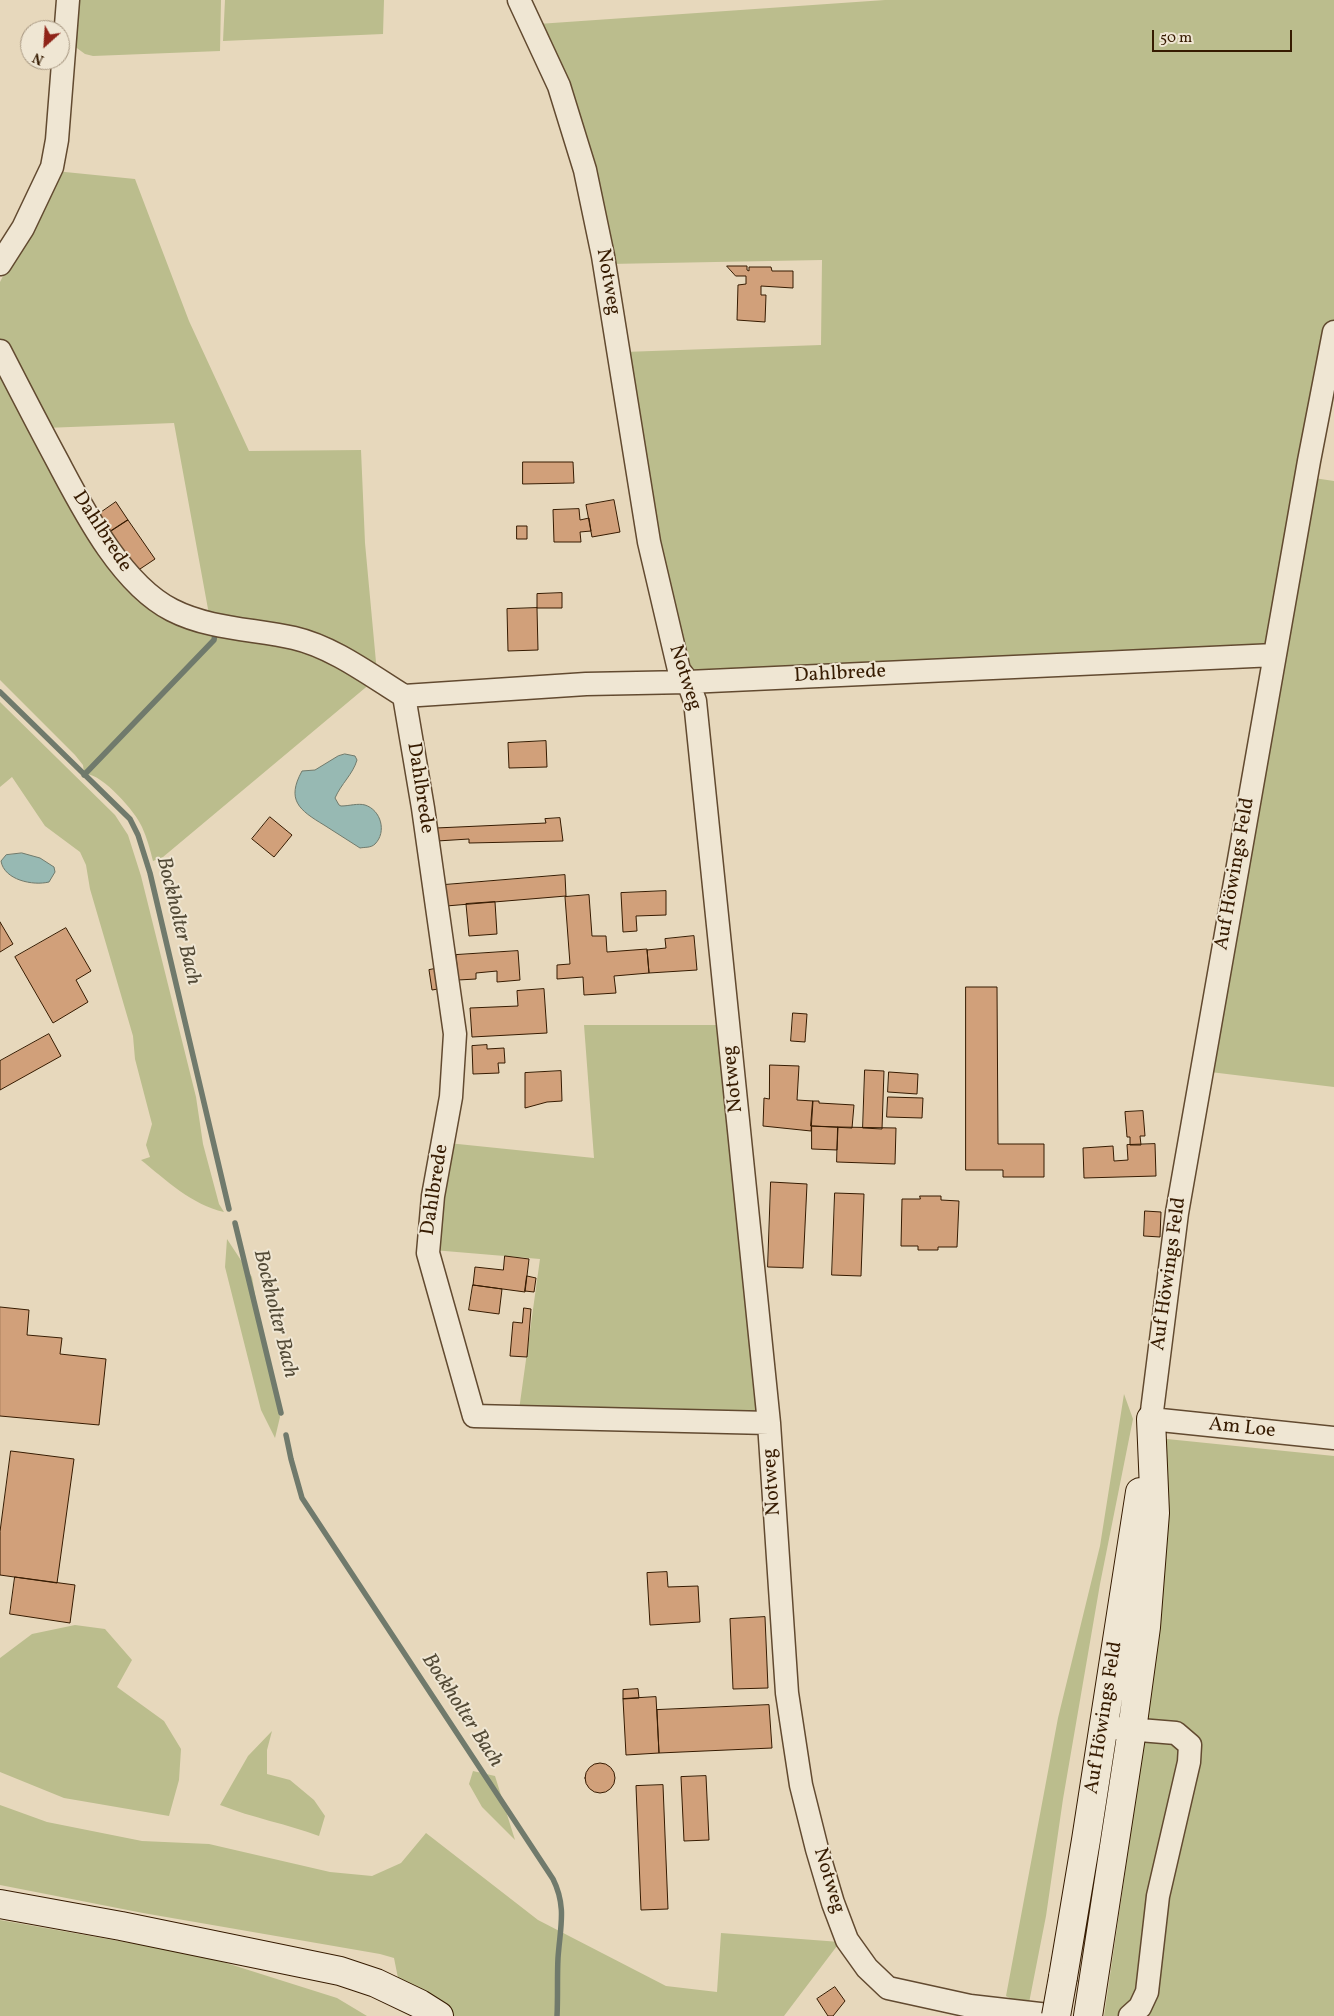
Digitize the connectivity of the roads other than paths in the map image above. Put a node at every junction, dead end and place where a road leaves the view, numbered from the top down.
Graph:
1 (68, 0) edge
2 (519, 0) edge
3 (0, 264) edge
4 (1334, 332) edge
5 (0, 351) edge
6 (1275, 656) junction
7 (688, 682) junction
8 (404, 696) junction
9 (1151, 1419) junction
10 (769, 1423) junction
11 (1334, 1438) edge
12 (1104, 1726) junction
13 (1132, 1730) junction
14 (0, 1904) edge
15 (256, 1954) junction
16 (401, 2016) edge
17 (439, 2016) edge
18 (1057, 2016) edge
19 (1088, 2016) edge
20 (1130, 2016) edge

1 - 3 street
2 - 7 street, Notweg
4 - 6 street, Auf Höwings Feld
5 - 8 street, Dahlbrede
6 - 7 street, Dahlbrede
6 - 9 street, Auf Höwings Feld
7 - 8 street, Dahlbrede
7 - 10 street, Notweg
8 - 10 street, Dahlbrede
9 - 11 street, Am Loe
9 - 12 main road, Auf Höwings Feld
9 - 13 main road, Auf Höwings Feld
10 - 18 street, Notweg
12 - 13 street
12 - 18 main road, Auf Höwings Feld, bridge
13 - 19 main road, Auf Höwings Feld
13 - 20 street
14 - 15 main road
15 - 16 main road
15 - 17 main road

